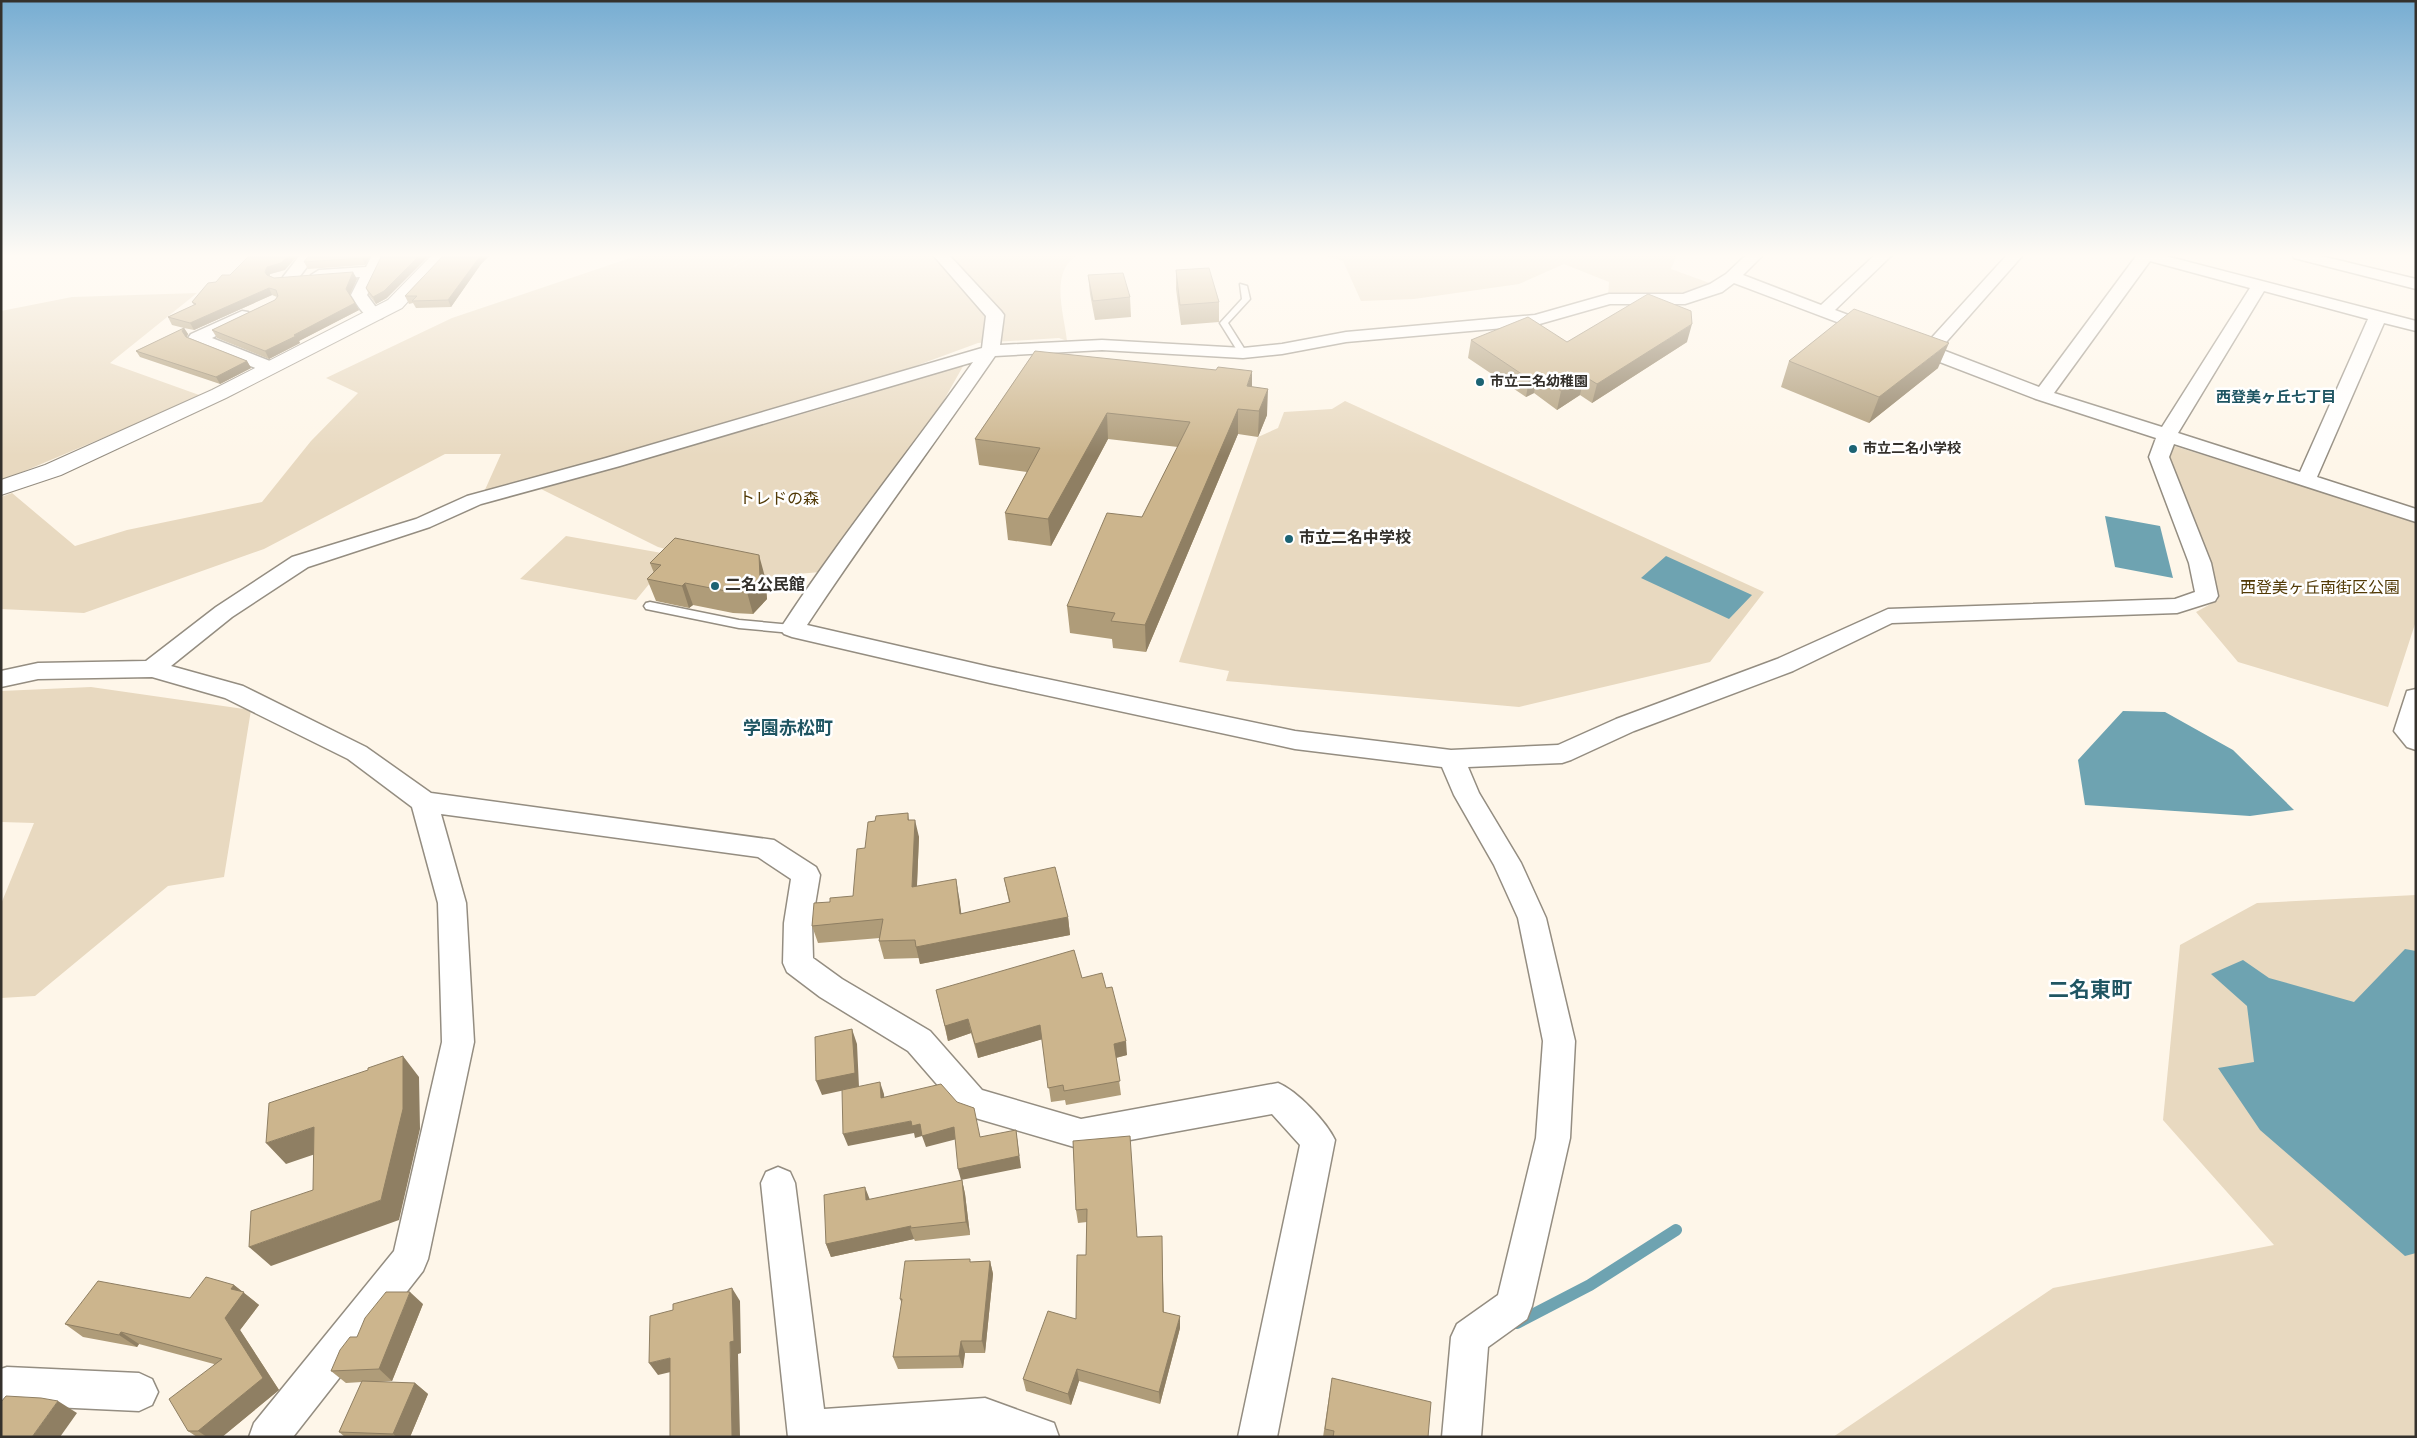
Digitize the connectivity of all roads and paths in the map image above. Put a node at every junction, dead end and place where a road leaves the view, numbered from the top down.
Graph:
1 (230, 322) edge
2 (360, 322) edge
3 (994, 322) edge
4 (1226, 322) edge
5 (1512, 322) edge
6 (1851, 322) edge
7 (1955, 322) edge
8 (2097, 322) edge
9 (2237, 322) edge
10 (2375, 322) edge
11 (2401, 322) edge
12 (2416, 326) edge
13 (990, 351) junction
14 (1930, 351) junction
15 (1243, 353) junction
16 (269, 367) junction
17 (2043, 395) junction
18 (2168, 435) junction
19 (2306, 480) junction
20 (1, 488) edge
21 (2416, 516) edge
22 (650, 606) dead end
23 (792, 629) junction
24 (152, 669) junction
25 (1, 679) edge
26 (2416, 697) edge
27 (2416, 741) edge
28 (1451, 760) junction
29 (424, 802) junction
30 (778, 1183) dead end
31 (1, 1390) edge
32 (139, 1392) dead end
33 (809, 1433) edge
34 (268, 1437) edge
35 (1040, 1437) edge
36 (1257, 1437) edge
37 (1460, 1437) edge

1 - 16 street
2 - 16 street
3 - 13 street
4 - 15 lane
5 - 15 street
6 - 14 street
7 - 14 street
8 - 17 street
9 - 18 street
10 - 19 street
11 - 12 street
13 - 15 street
13 - 23 street
13 - 24 street
14 - 17 street
16 - 20 street
17 - 18 street
18 - 19 street
18 - 28 street
19 - 21 street
22 - 23 lane
23 - 28 street
24 - 25 street
24 - 29 street
26 - 27 street
28 - 37 street
29 - 34 street
29 - 36 street
30 - 33 street
31 - 32 street
33 - 35 street

